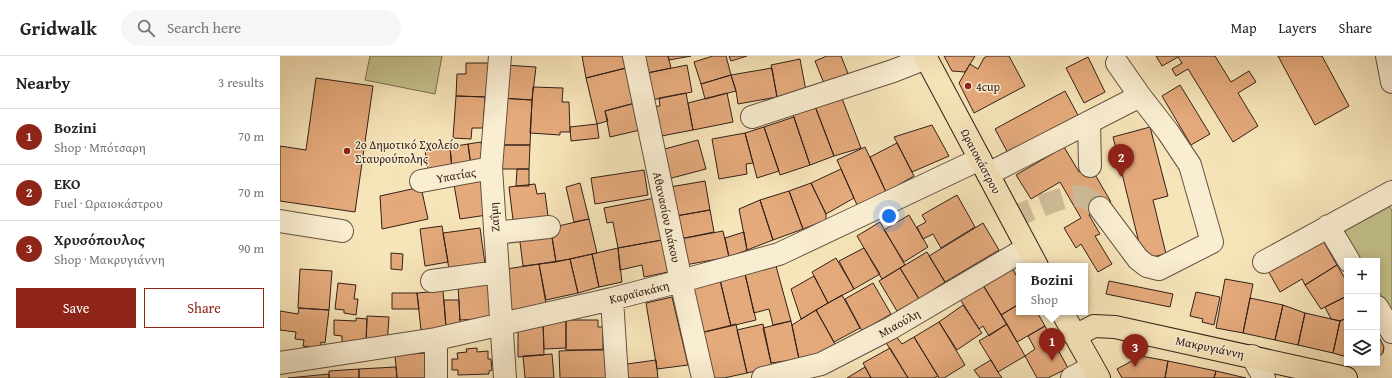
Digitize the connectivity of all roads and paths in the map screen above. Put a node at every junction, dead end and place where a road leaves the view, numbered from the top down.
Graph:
1 (500, 56) edge
2 (634, 56) edge
3 (1387, 56) edge
4 (925, 57) edge
5 (1118, 62) dead end
6 (1392, 82) edge
7 (1140, 96) junction
8 (752, 117) dead end
9 (1089, 122) junction
10 (1090, 166) dead end
11 (984, 167) junction
12 (491, 168) junction
13 (420, 181) dead end
14 (1392, 192) edge
15 (1100, 208) tunnel mouth
16 (280, 221) edge
17 (1328, 226) junction
18 (549, 227) dead end
19 (342, 231) dead end
20 (495, 233) junction
21 (1032, 257) edge
22 (1348, 258) edge
23 (1264, 262) dead end
24 (1020, 263) edge
25 (1016, 265) edge
26 (498, 272) junction
27 (432, 281) dead end
28 (681, 282) junction
29 (612, 299) junction
30 (1380, 312) edge
31 (1064, 315) edge
32 (502, 324) junction
33 (1392, 332) edge
34 (1075, 336) junction
35 (436, 339) junction
36 (1252, 356) junction
37 (280, 363) edge
38 (1095, 372) edge
39 (436, 378) edge
40 (505, 378) edge
41 (617, 378) edge
42 (703, 378) edge
43 (763, 378) edge
44 (1072, 378) edge
45 (1264, 378) edge
46 (1346, 378) edge

1 - 12 street, Ζαΐμη
2 - 28 street, Αθανασίου Διάκου
3 - 6 street
4 - 8 street
4 - 11 main road, Ωραιοκάστρου
5 - 7 street
7 - 9 street, Καραϊσκάκη
7 - 15 street
9 - 10 street
9 - 11 street, Καραϊσκάκη
11 - 21 main road, Ωραιοκάστρου
11 - 28 street, Καραϊσκάκη
12 - 13 street, Υπατίας
12 - 20 street, Ζαΐμη
14 - 17 street
16 - 19 street
17 - 22 street
17 - 23 street
18 - 20 street
20 - 26 street, Ζαΐμη
21 - 24 street, Μιαούλη
25 - 43 street, Μιαούλη
26 - 27 street
26 - 32 street, Ζαΐμη
28 - 29 street, Καραϊσκάκη
28 - 42 street, Αθανασίου Διάκου
29 - 32 street, Καραϊσκάκη
29 - 41 street
30 - 33 street
31 - 34 main road
32 - 35 street, Καραϊσκάκη
32 - 40 street, Ζαΐμη
34 - 36 main road, Μακρυγιάννη
34 - 38 main road
35 - 37 street, Καραϊσκάκη
35 - 39 street
36 - 45 street
36 - 46 main road, Μακρυγιάννη
38 - 44 street

